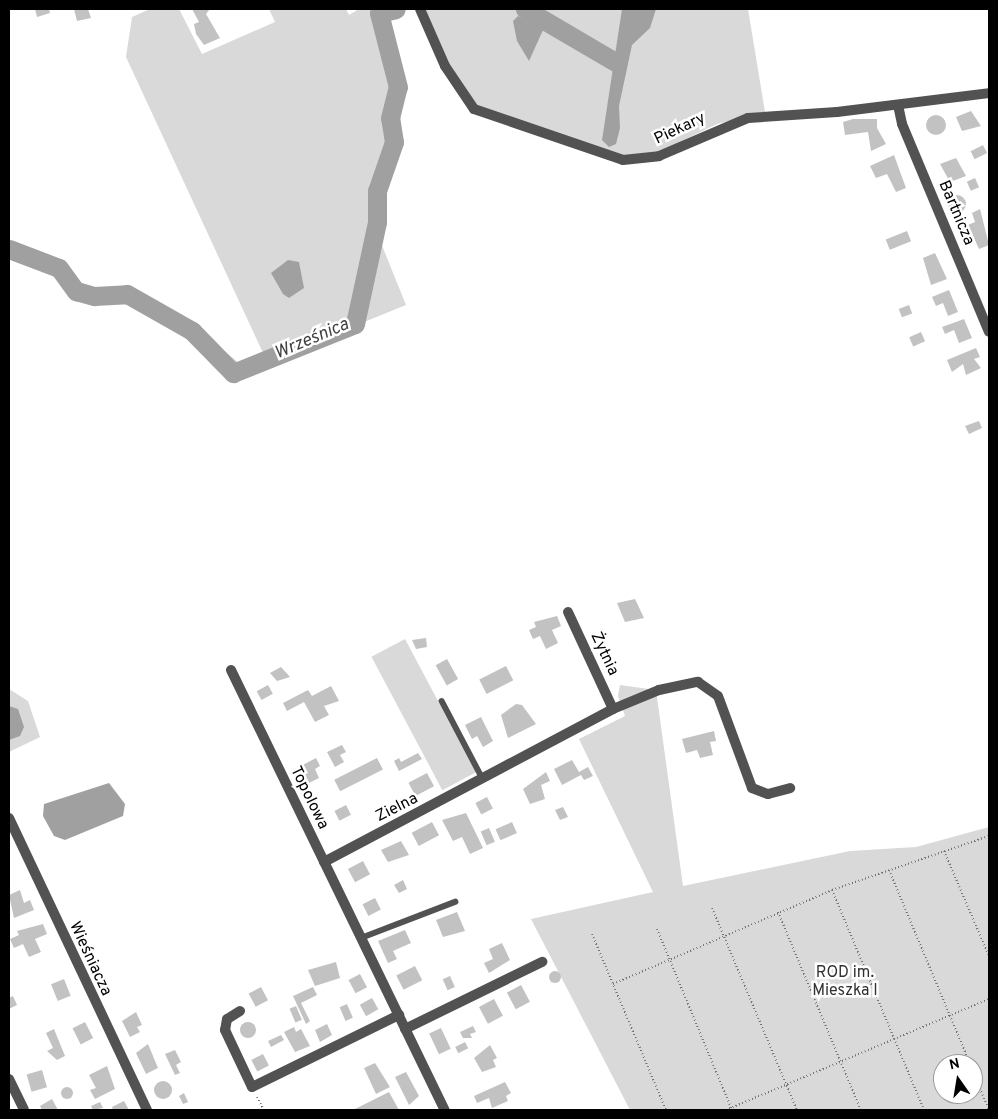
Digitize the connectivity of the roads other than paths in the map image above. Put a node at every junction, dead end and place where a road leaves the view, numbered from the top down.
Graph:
1 (420, 9) edge
2 (989, 93) edge
3 (898, 105) junction
4 (989, 332) edge
5 (568, 612) dead end
6 (231, 670) dead end
7 (442, 701) dead end
8 (613, 709) junction
9 (483, 780) junction
10 (790, 788) dead end
11 (9, 818) edge
12 (324, 862) junction
13 (454, 902) dead end
14 (361, 938) junction
15 (542, 962) dead end
16 (240, 1011) dead end
17 (399, 1015) junction
18 (406, 1029) junction
19 (9, 1080) edge
20 (24, 1110) edge
21 (147, 1110) edge
22 (445, 1110) edge

1 - 3 street, Piekary
2 - 3 street, Piekary
3 - 4 street, Bartnicza
5 - 8 street, Żytnia
6 - 12 street, Topolowa
7 - 9 lane
8 - 9 street, Zielna
8 - 10 street, Zielna
9 - 12 street, Zielna
11 - 21 street, Wieśniacza
12 - 14 street, Topolowa
13 - 14 lane
14 - 17 street, Topolowa
15 - 18 street
16 - 17 street
17 - 18 street, Topolowa
18 - 22 street, Topolowa
19 - 20 street

